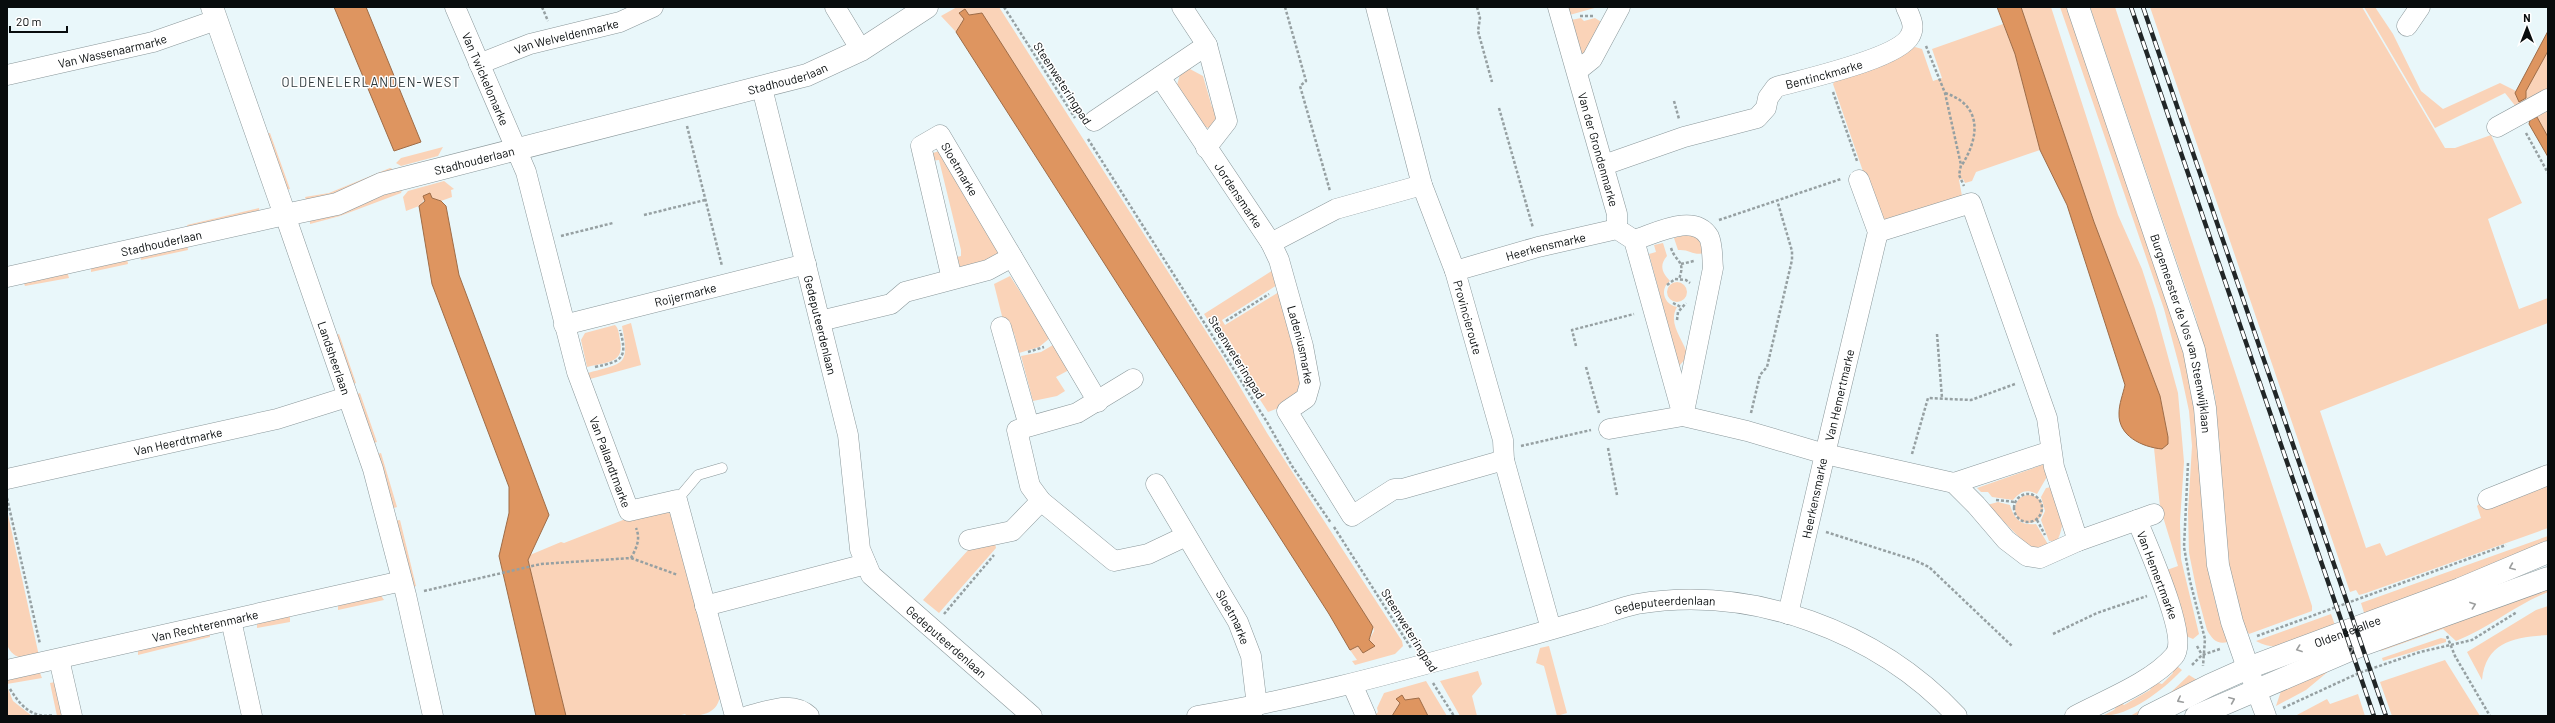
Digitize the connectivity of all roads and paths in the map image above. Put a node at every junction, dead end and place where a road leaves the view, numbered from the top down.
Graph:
1 (455, 7) edge
2 (653, 7) edge
3 (835, 7) edge
4 (927, 7) edge
5 (1004, 7) edge
6 (1182, 7) edge
7 (1285, 7) edge
8 (1376, 7) edge
9 (1477, 7) edge
10 (1906, 7) edge
11 (2078, 7) edge
12 (2420, 7) edge
13 (214, 13) edge
14 (1560, 13) edge
15 (619, 15) edge
16 (1616, 16) edge
17 (2407, 26) dead end
18 (1913, 27) junction
19 (1207, 45) junction
20 (861, 50) junction
21 (479, 64) junction
22 (1577, 71) junction
23 (1826, 72) junction
24 (7, 75) edge
25 (1160, 77) junction
26 (1492, 82) dead end
27 (762, 88) junction
28 (1945, 93) junction
29 (2548, 99) edge
30 (682, 108) junction
31 (1499, 108) dead end
32 (2516, 116) junction
33 (1086, 126) junction
34 (2497, 127) dead end
35 (1206, 148) junction
36 (516, 150) junction
37 (1604, 165) junction
38 (1961, 165) junction
39 (2548, 173) edge
40 (1858, 177) junction
41 (1422, 185) junction
42 (706, 200) junction
43 (1777, 200) junction
44 (1971, 203) junction
45 (1336, 209) junction
46 (285, 215) junction
47 (644, 215) dead end
48 (613, 223) dead end
49 (1698, 227) junction
50 (1617, 229) junction
51 (1665, 231) junction
52 (1878, 232) junction
53 (543, 240) junction
54 (1634, 240) junction
55 (1271, 243) junction
56 (1538, 247) junction
57 (1012, 257) junction
58 (806, 264) junction
59 (1455, 271) junction
60 (7, 277) edge
61 (952, 279) junction
62 (1679, 279) junction
63 (727, 284) junction
64 (1286, 284) junction
65 (1693, 285) dead end
66 (1666, 287) dead end
67 (1661, 304) junction
68 (1681, 307) dead end
69 (615, 312) junction
70 (820, 321) junction
71 (1226, 322) dead end
72 (564, 325) junction
73 (1001, 327) dead end
74 (1937, 334) dead end
75 (1060, 338) junction
76 (1576, 346) dead end
77 (1011, 356) junction
78 (1586, 367) dead end
79 (577, 372) junction
80 (2033, 378) junction
81 (1133, 379) dead end
82 (347, 397) junction
83 (1942, 398) junction
84 (1098, 402) junction
85 (1683, 416) junction
86 (1030, 426) junction
87 (1606, 429) junction
88 (1747, 431) junction
89 (2051, 451) junction
90 (1825, 454) junction
91 (1504, 455) junction
92 (2188, 456) dead end
93 (722, 468) dead end
94 (1907, 472) junction
95 (2548, 475) edge
96 (7, 479) edge
97 (1954, 483) junction
98 (1156, 484) dead end
99 (1617, 495) dead end
100 (7, 497) edge
101 (2488, 499) dead end
102 (677, 500) junction
103 (1041, 501) junction
104 (629, 511) junction
105 (2022, 521) joint
106 (1808, 526) junction
107 (1012, 531) junction
108 (1186, 536) junction
109 (969, 540) dead end
110 (2078, 541) junction
111 (2513, 543) dead end
112 (2548, 552) edge
113 (631, 558) junction
114 (866, 564) junction
115 (2548, 578) edge
116 (699, 582) junction
117 (404, 588) junction
118 (2164, 590) junction
119 (705, 606) junction
120 (2523, 609) dead end
121 (1788, 614) junction
122 (231, 620) junction
123 (931, 627) junction
124 (1550, 629) junction
125 (2053, 634) dead end
126 (2240, 642) junction
127 (2450, 646) junction
128 (2013, 647) dead end
129 (51, 660) junction
130 (1421, 664) junction
131 (2248, 668) junction
132 (8, 682) edge
133 (1352, 684) junction
134 (17, 687) dead end
135 (2256, 690) junction
136 (1257, 706) junction
137 (52, 708) dead end
138 (2273, 713) edge
139 (60, 715) edge
140 (252, 716) edge
141 (433, 716) edge
142 (735, 716) edge
143 (748, 716) edge
144 (809, 716) edge
145 (1032, 716) edge
146 (1197, 716) edge
147 (1366, 716) edge
148 (1454, 716) edge
149 (1957, 716) edge
150 (2075, 716) edge
151 (2149, 716) edge
152 (2196, 716) edge
153 (2490, 716) edge

1 - 21 street, Van Twickelomarke
2 - 15 street, Van Welveldenmarke
3 - 20 street
4 - 20 street, Stadhouderlaan
5 - 33 path, Steenweteringpad
6 - 19 street
7 - 45 path
8 - 41 street, Provincieroute
9 - 26 path
10 - 18 street
11 - 126 street, Burgemeester de Vos van Steenwijklaan
12 - 17 street
13 - 24 street, Van Wassenaarmarke
13 - 46 street, Landsheerlaan
14 - 16 path
14 - 22 street, Van der Grondenmarke
15 - 21 street, Van Welveldenmarke
16 - 22 street
18 - 23 street, Bentinckmarke
18 - 28 path
19 - 25 street
19 - 35 street
20 - 27 street, Stadhouderlaan
21 - 36 street, Van Twickelomarke
22 - 37 street, Van der Grondenmarke
23 - 37 street, Bentinckmarke
23 - 40 path
25 - 33 street
25 - 35 street, Jordensmarke
27 - 30 street, Stadhouderlaan
27 - 58 street, Gedeputeerdenlaan
28 - 38 path
28 - 38 path
29 - 32 street
30 - 36 street, Stadhouderlaan
30 - 42 path
31 - 56 path
32 - 34 street
32 - 39 path
33 - 130 path, Steenweteringpad
35 - 55 street, Jordensmarke
36 - 46 street, Stadhouderlaan
36 - 53 street, Van Pallandtmarke
37 - 50 street, Van der Grondenmarke
38 - 44 path
40 - 43 path
40 - 52 street
41 - 45 street
41 - 59 street, Provincieroute
42 - 47 path
42 - 63 path
43 - 49 path
43 - 88 path
44 - 52 street
44 - 80 street
45 - 55 street
46 - 60 street, Stadhouderlaan
46 - 82 street, Landsheerlaan
48 - 53 path
49 - 51 street
49 - 85 street
50 - 54 street
50 - 56 street, Heerkensmarke
51 - 54 street
51 - 62 path
52 - 90 street, Van Hemertmarke
53 - 72 street, Van Pallandtmarke
54 - 67 street
55 - 64 street, Ladeniusmarke
56 - 59 street, Heerkensmarke
57 - 61 street
57 - 61 street, Sloetmarke
57 - 75 street, Sloetmarke
58 - 63 street, Roijermarke
58 - 70 street, Gedeputeerdenlaan
59 - 91 street, Provincieroute
61 - 70 street
62 - 65 path
62 - 66 path
63 - 69 street, Roijermarke
64 - 71 path
64 - 91 street, Ladeniusmarke
67 - 68 path
67 - 76 path
67 - 85 street
69 - 72 street, Roijermarke
69 - 79 path
70 - 114 street, Gedeputeerdenlaan
72 - 79 street, Van Pallandtmarke
73 - 77 street
74 - 83 path
75 - 77 path
75 - 84 street, Sloetmarke
77 - 86 street
78 - 87 path
79 - 104 street, Van Pallandtmarke
80 - 83 path
80 - 89 street
81 - 84 street
82 - 96 street, Van Heerdtmarke
82 - 117 street, Landsheerlaan
83 - 94 path
84 - 86 street
85 - 87 street, Heerkensmarke
85 - 88 street, Heerkensmarke
86 - 103 street
87 - 91 path
87 - 99 path
88 - 90 street, Heerkensmarke
89 - 97 street
89 - 110 street
90 - 94 street, Van Hemertmarke
90 - 106 street, Heerkensmarke
91 - 124 street, Provincieroute
92 - 126 path
93 - 102 lane
94 - 97 street, Van Hemertmarke
95 - 101 street
97 - 110 street, Van Hemertmarke
98 - 108 street, Sloetmarke
100 - 129 path
102 - 104 street, Van Pallandtmarke
102 - 116 street
103 - 107 street
103 - 108 street
104 - 113 path
105 - 105 path
106 - 121 street, Heerkensmarke
106 - 128 path
107 - 109 street
107 - 123 path
108 - 136 street, Sloetmarke
110 - 118 street, Van Hemertmarke
111 - 126 path
112 -> 131 street, Oldeneelallee
113 - 116 path
113 - 117 path
114 - 119 street
114 - 123 street, Gedeputeerdenlaan
135 -> 115 street, Oldeneelallee
116 - 119 street
117 - 122 street, Van Rechterenmarke
117 - 141 street, Landsheerlaan
118 - 125 path
118 - 150 street, Van Hemertmarke
119 - 142 street
120 - 127 path
121 - 124 street, Gedeputeerdenlaan
121 - 149 street, Gedeputeerdenlaan
122 - 129 street, Van Rechterenmarke
122 - 140 street
123 - 145 street, Gedeputeerdenlaan
124 - 130 street, Gedeputeerdenlaan
126 - 131 street, Burgemeester de Vos van Steenwijklaan
127 - 138 path
127 - 153 path
129 - 132 street, Van Rechterenmarke
129 - 139 street
130 - 133 street, Gedeputeerdenlaan
130 - 148 path, Steenweteringpad
131 - 135 street
131 -> 151 street, Oldeneelallee
132 - 134 path
132 - 139 path
133 - 136 street, Gedeputeerdenlaan
133 - 147 street
135 - 138 street
152 -> 135 street, Oldeneelallee
136 - 146 street, Gedeputeerdenlaan
137 - 139 path
143 - 144 street

